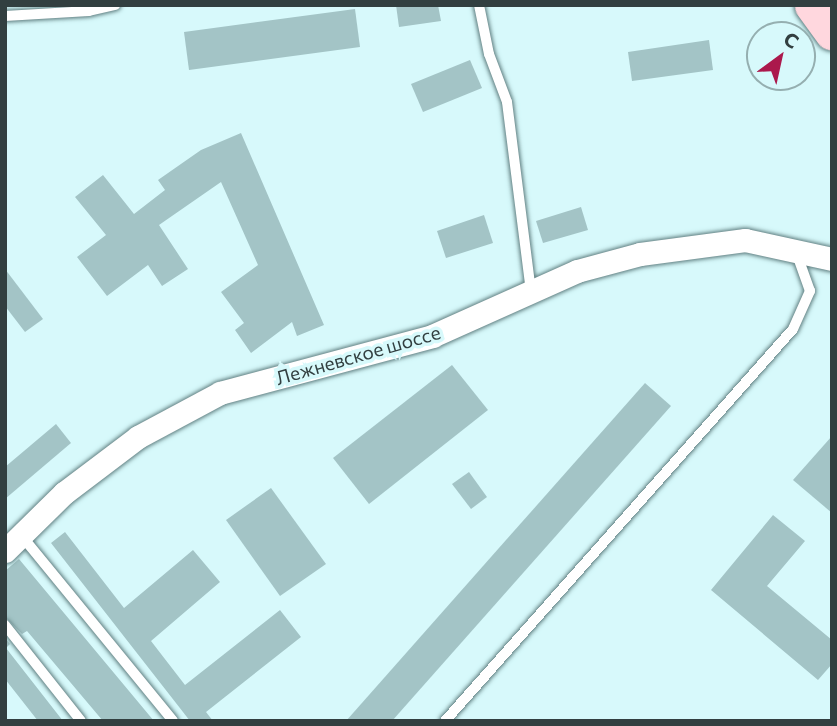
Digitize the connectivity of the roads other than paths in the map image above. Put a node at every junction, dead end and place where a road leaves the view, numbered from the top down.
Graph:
1 (115, 5) edge
2 (479, 5) edge
3 (812, 5) edge
4 (5, 16) edge
5 (832, 33) edge
6 (796, 252) junction
7 (832, 259) edge
8 (531, 292) junction
9 (13, 543) edge
10 (5, 625) edge
11 (80, 721) edge
12 (173, 721) edge
13 (445, 721) edge

1 - 4 lane
2 - 8 lane
3 - 5 main road
6 - 7 street, Лежневское шоссе
6 - 8 street, Лежневское шоссе
6 - 13 lane
8 - 9 street, Лежневское шоссе
9 - 12 lane
10 - 11 lane

